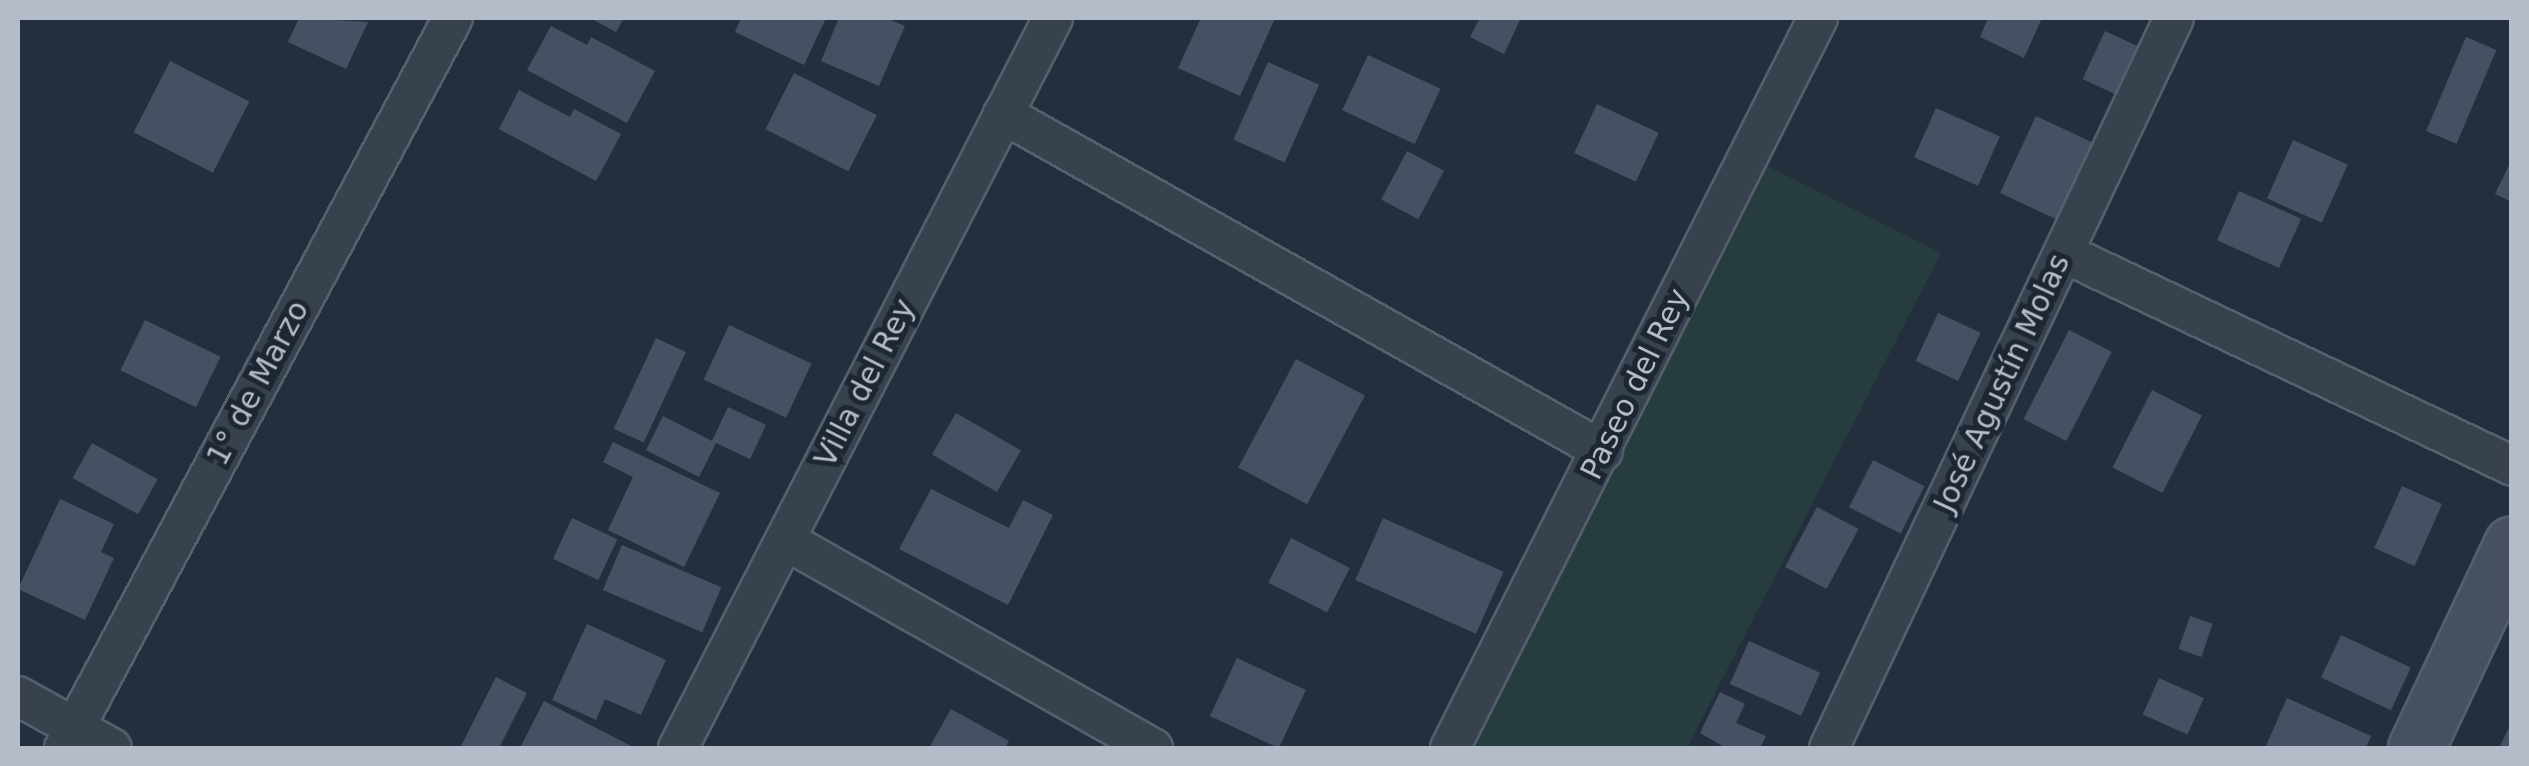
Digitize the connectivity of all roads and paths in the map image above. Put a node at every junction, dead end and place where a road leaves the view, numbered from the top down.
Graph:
1 (453, 18) edge
2 (1053, 18) edge
3 (1818, 18) edge
4 (2174, 18) edge
5 (1003, 114) junction
6 (2064, 253) junction
7 (1603, 451) junction
8 (2512, 466) edge
9 (785, 540) junction
10 (2512, 544) edge
11 (18, 696) edge
12 (69, 740) edge
13 (112, 748) edge
14 (678, 748) edge
15 (1153, 748) edge
16 (1450, 748) edge
17 (1829, 748) edge
18 (2416, 748) edge

1 - 12 street, 1° de Marzo
2 - 5 street, Villa del Rey
3 - 7 street, Paseo del Rey
4 - 6 street, José Agustín Molas
5 - 7 street
5 - 9 street, Villa del Rey
6 - 8 street
6 - 17 street, José Agustín Molas
7 - 16 street, Paseo del Rey
9 - 14 street, Villa del Rey
9 - 15 street
10 - 18 street
11 - 12 street
12 - 13 street

